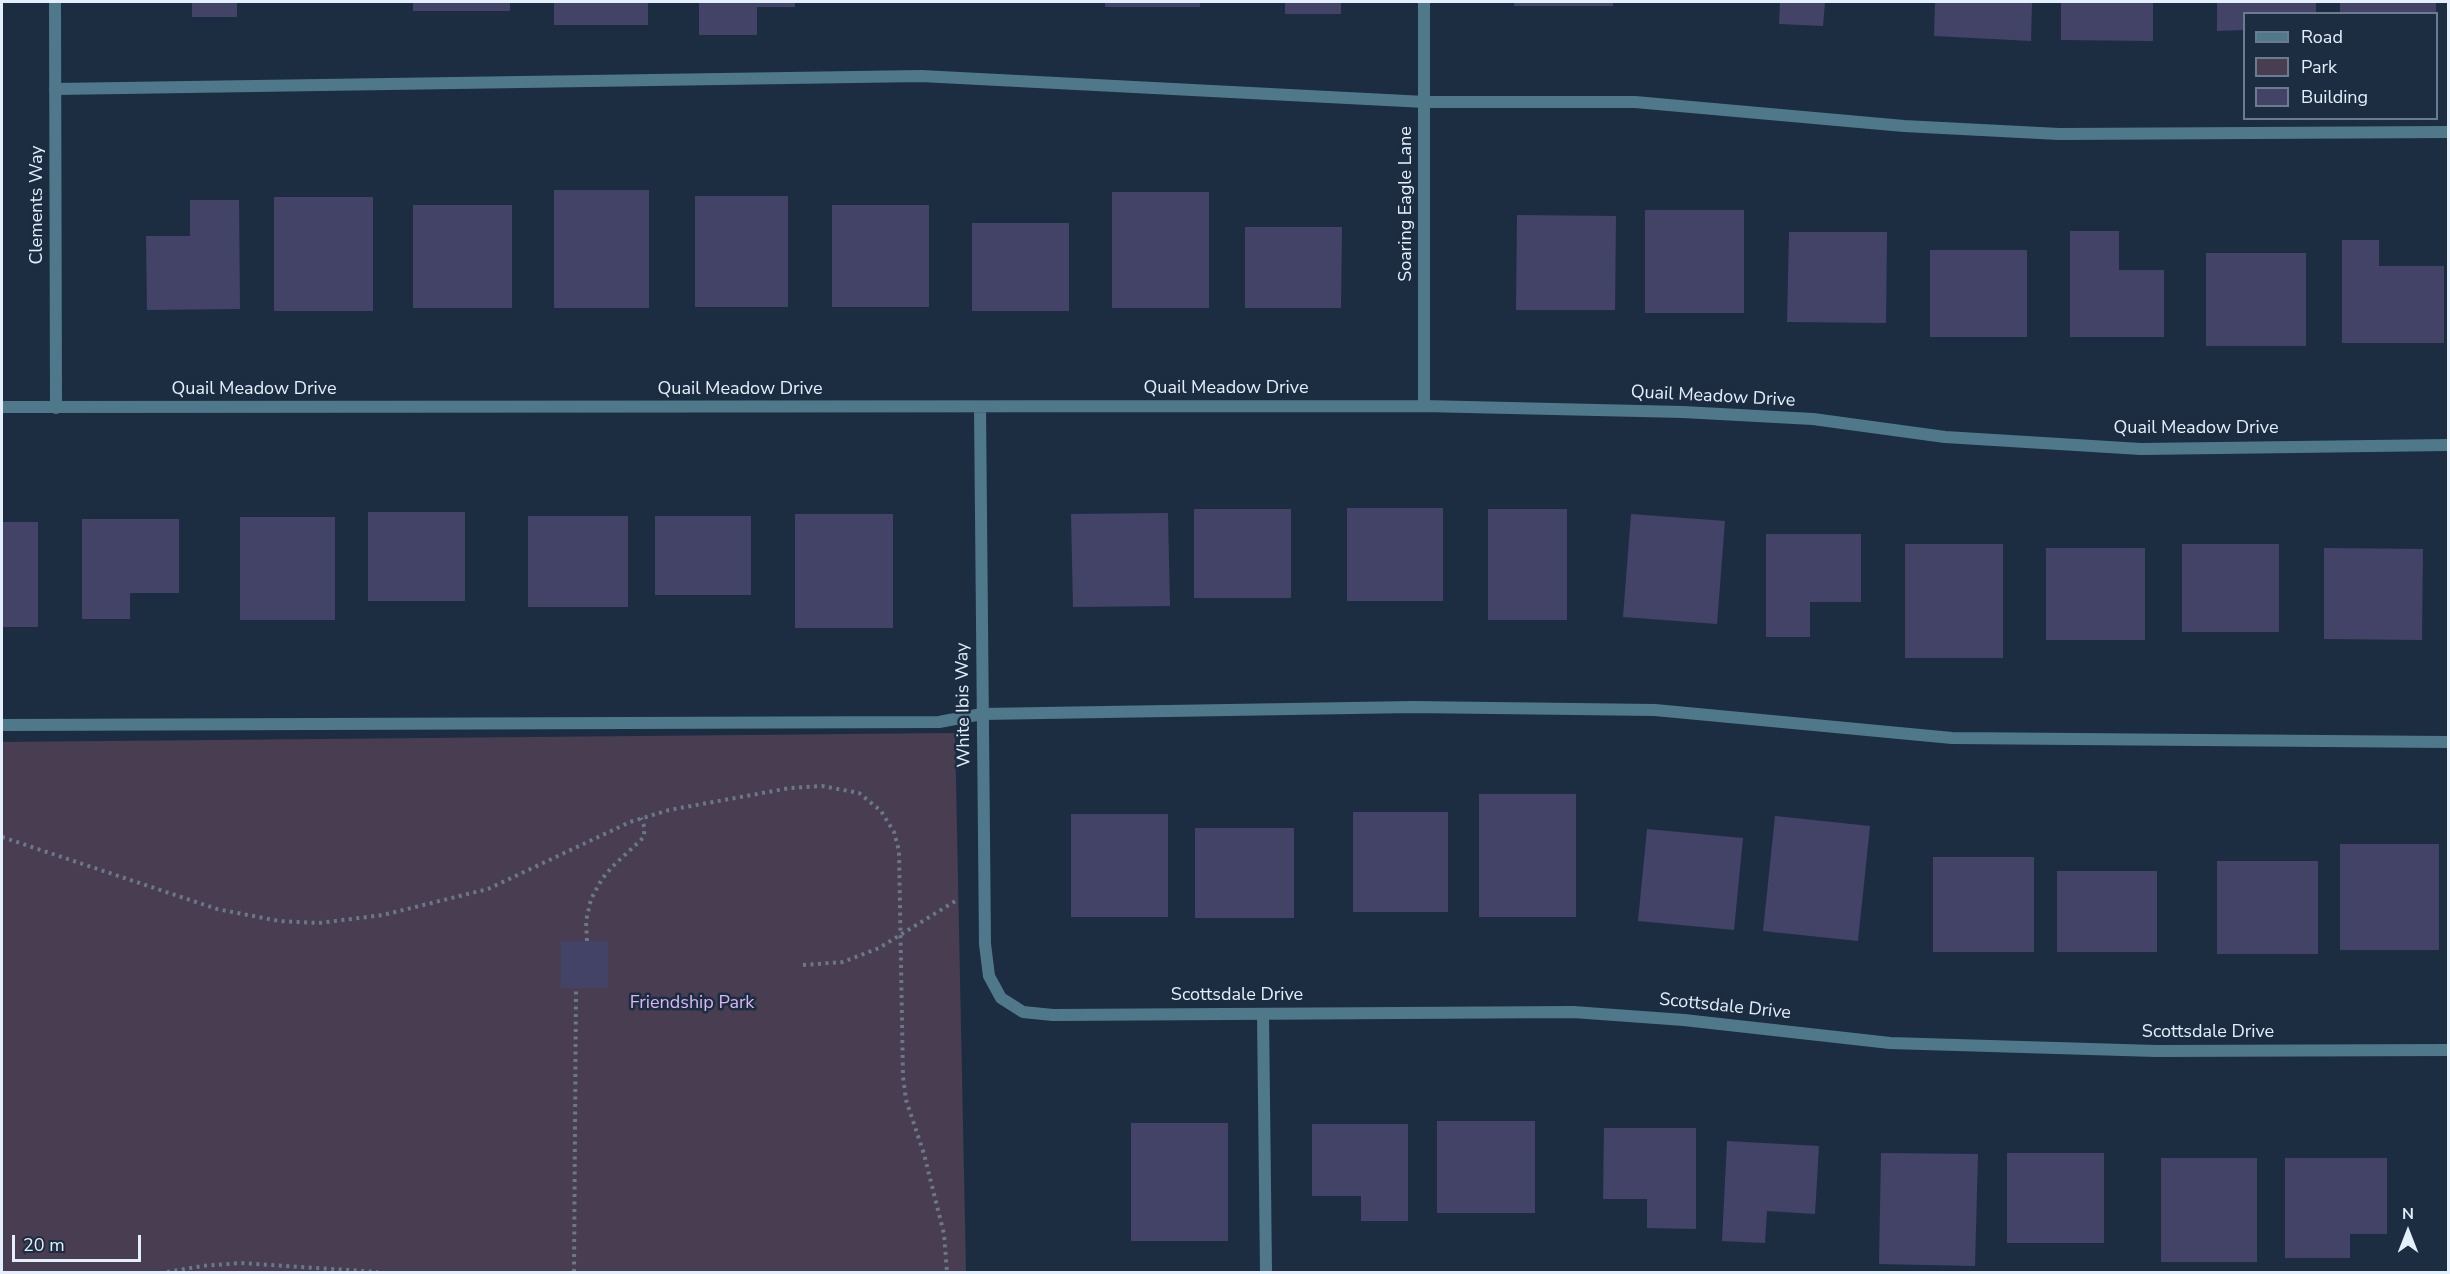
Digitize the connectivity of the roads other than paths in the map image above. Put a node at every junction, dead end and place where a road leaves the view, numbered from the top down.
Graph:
1 (55, 2) edge
2 (1424, 2) edge
3 (55, 89) junction
4 (1425, 102) junction
5 (2448, 132) edge
6 (1425, 406) junction
7 (2, 407) edge
8 (56, 408) junction
9 (980, 408) junction
10 (2448, 445) edge
11 (982, 714) junction
12 (2, 725) edge
13 (2448, 742) edge
14 (1001, 998) joint
15 (1263, 1014) junction
16 (2448, 1050) edge
17 (1266, 1272) edge

1 - 3 street, Clements Way
2 - 4 street, Soaring Eagle Lane
3 - 4 street
3 - 8 street, Clements Way
4 - 5 street
4 - 6 street, Soaring Eagle Lane
6 - 9 street, Quail Meadow Drive
6 - 10 street, Quail Meadow Drive
7 - 8 street, Quail Meadow Drive
8 - 9 street, Quail Meadow Drive
9 - 11 street, White Ibis Way
11 - 12 street
11 - 13 street
11 - 14 street, White Ibis Way
14 - 15 street, Scottsdale Drive
15 - 16 street, Scottsdale Drive
15 - 17 street

